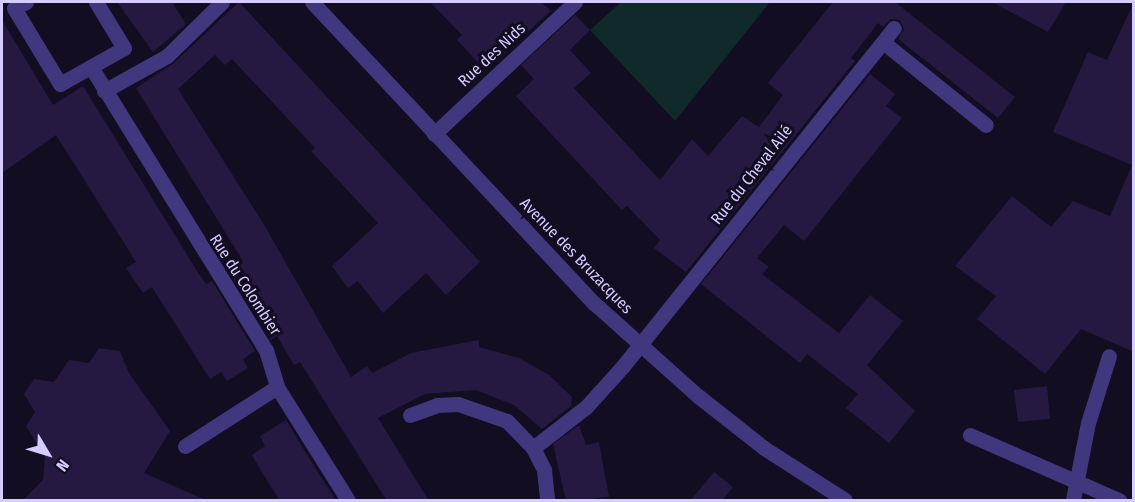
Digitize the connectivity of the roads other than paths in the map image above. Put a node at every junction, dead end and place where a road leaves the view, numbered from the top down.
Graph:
1 (26, 2) edge
2 (96, 2) edge
3 (222, 2) edge
4 (312, 2) edge
5 (575, 2) edge
6 (894, 28) dead end
7 (883, 42) junction
8 (91, 67) junction
9 (104, 91) junction
10 (986, 125) dead end
11 (434, 134) junction
12 (640, 345) junction
13 (1109, 356) dead end
14 (277, 387) junction
15 (410, 415) dead end
16 (970, 435) dead end
17 (184, 446) dead end
18 (533, 448) junction
19 (1080, 484) junction
20 (348, 501) edge
21 (547, 501) edge
22 (845, 501) edge
23 (1073, 501) edge
24 (1119, 501) edge

1 - 8 street
2 - 8 street
3 - 9 street
4 - 11 street, Avenue des Bruzacques
5 - 11 street, Rue des Nids
6 - 7 street, Rue du Cheval Ailé
7 - 10 street
7 - 12 street, Rue du Cheval Ailé
8 - 9 street, Rue du Colombier
9 - 14 street, Rue du Colombier
11 - 12 street, Avenue des Bruzacques
12 - 18 street, Rue du Cheval Ailé
12 - 22 street, Avenue des Bruzacques
13 - 19 street
14 - 17 street
14 - 20 street, Rue du Colombier
15 - 18 street
16 - 19 street
18 - 21 street
19 - 23 street
19 - 24 street

